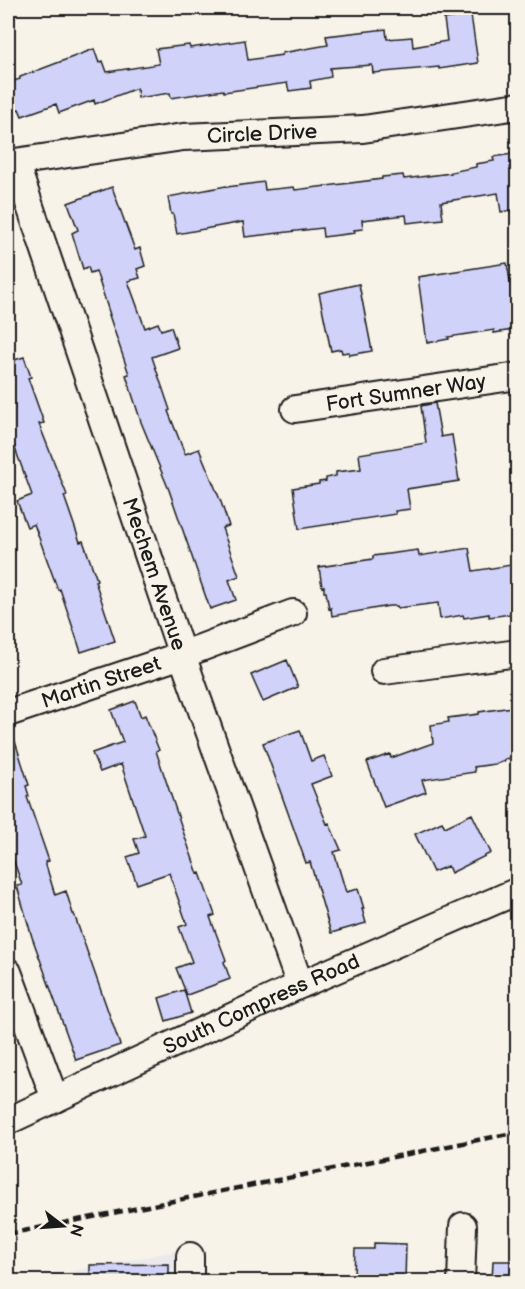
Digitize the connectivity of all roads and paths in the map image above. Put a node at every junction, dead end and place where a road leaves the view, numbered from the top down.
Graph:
1 (518, 105) edge
2 (11, 162) edge
3 (518, 375) edge
4 (295, 410) dead end
5 (293, 613) dead end
6 (518, 653) edge
7 (183, 655) junction
8 (384, 671) dead end
9 (8, 713) edge
10 (518, 891) edge
11 (8, 972) edge
12 (300, 986) junction
13 (55, 1099) junction
14 (8, 1121) edge
15 (463, 1226) dead end
16 (190, 1256) dead end
17 (189, 1281) edge
18 (461, 1281) edge

1 - 2 street, Circle Drive
2 - 7 street, Mechem Avenue
3 - 4 street, Fort Sumner Way
5 - 7 street, Martin Street
6 - 8 street
7 - 9 street, Martin Street
7 - 12 street, Mechem Avenue
10 - 12 street, South Compress Road
11 - 13 street
12 - 13 street, South Compress Road
13 - 14 street, South Compress Road
15 - 18 street
16 - 17 street

